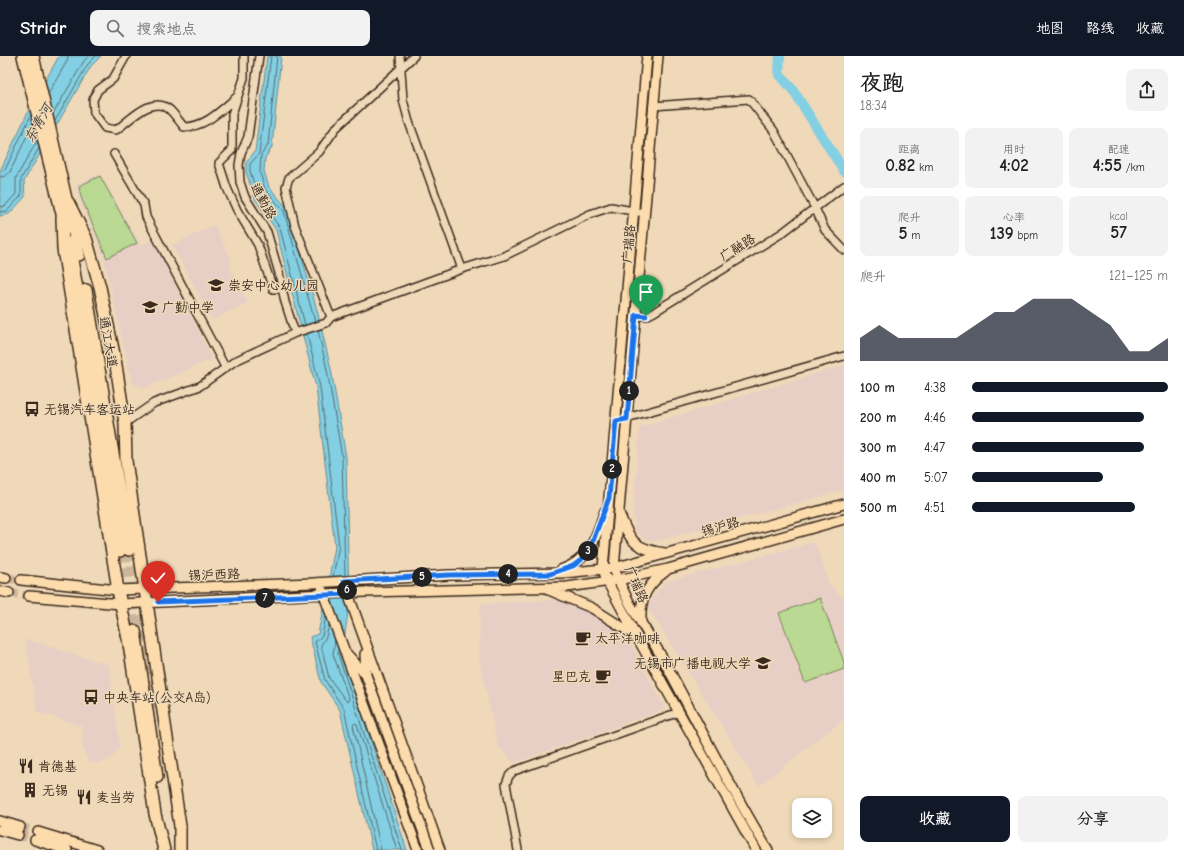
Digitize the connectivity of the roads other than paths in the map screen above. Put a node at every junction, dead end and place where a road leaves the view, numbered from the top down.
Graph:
1 (23, 56) edge
2 (33, 56) edge
3 (126, 56) edge
4 (244, 56) edge
5 (259, 56) edge
6 (400, 56) edge
7 (414, 56) edge
8 (647, 56) edge
9 (658, 56) edge
10 (400, 68) junction
11 (238, 96) junction
12 (653, 106) junction
13 (114, 154) dead end
14 (844, 186) edge
15 (68, 202) junction
16 (815, 208) junction
17 (634, 211) junction
18 (644, 213) junction
19 (62, 217) junction
20 (844, 250) edge
21 (462, 269) junction
22 (282, 289) junction
23 (636, 315) junction
24 (329, 320) junction
25 (295, 333) junction
26 (844, 356) edge
27 (225, 367) junction
28 (627, 419) junction
29 (616, 421) junction
30 (125, 422) junction
31 (609, 498) junction
32 (844, 504) edge
33 (618, 511) junction
34 (844, 519) edge
35 (671, 553) junction
36 (614, 568) junction
37 (603, 569) junction
38 (668, 569) junction
39 (550, 574) junction
40 (21, 580) tunnel mouth
41 (618, 580) junction
42 (344, 581) junction
43 (606, 581) junction
44 (316, 583) junction
45 (544, 588) junction
46 (118, 590) junction
47 (145, 590) junction
48 (348, 594) junction
49 (320, 595) junction
50 (29, 596) tunnel mouth
51 (147, 602) junction
52 (121, 604) junction
53 (641, 624) junction
54 (135, 631) tunnel mouth
55 (637, 637) junction
56 (365, 645) junction
57 (345, 652) junction
58 (366, 675) junction
59 (156, 707) tunnel mouth
60 (679, 712) junction
61 (0, 821) edge
62 (0, 830) edge
63 (67, 850) edge
64 (97, 850) edge
65 (165, 850) edge
66 (179, 850) edge
67 (418, 850) edge
68 (430, 850) edge
69 (440, 850) edge
70 (518, 850) edge
71 (756, 850) edge
72 (768, 850) edge

1 - 19 highway, 通江大道
2 - 15 highway, 通江大道
3 - 11 street
4 - 11 street
5 - 22 street, 通勤路
6 - 10 street
7 - 10 street
8 - 17 main road, 广瑞路
9 - 12 main road, 广瑞路
10 - 21 street
10 - 24 street
11 - 22 street
12 - 16 street
12 - 18 main road, 广瑞路
13 - 27 street
14 - 16 street, 广融路
15 - 19 highway, 通江大道
15 - 30 highway
16 - 20 street
16 - 23 street, 广融路
17 - 18 street
17 - 21 street
17 - 29 main road, 广瑞路
18 - 23 main road, 广瑞路
19 - 46 highway
21 - 24 street
22 - 25 street, 通勤路
23 - 28 main road, 广瑞路
24 - 25 street
25 - 27 street
26 - 28 street
27 - 30 street
28 - 29 street
28 - 33 main road, 广瑞路
29 - 31 main road, 广瑞路
30 - 47 highway
31 - 37 main road, 广瑞路
31 - 39 main road
32 - 35 main road, 锡沪路
33 - 35 main road
33 - 36 main road, 广瑞路
34 - 38 main road
35 - 36 main road, 锡沪路
36 - 37 main road, 锡沪路
36 - 41 main road, 广瑞路
37 - 39 main road
37 - 43 main road, 广瑞路
38 - 41 main road
38 - 53 main road
39 - 42 main road, 锡沪西路
40 - 46 main road, 锡沪西路
41 - 43 main road, 锡沪西路
41 - 53 main road, 广瑞路
42 - 44 main road, 锡沪西路
42 - 48 main road
43 - 45 main road, 锡沪西路
43 - 55 main road, 广瑞路
44 - 47 main road, 锡沪西路
44 - 49 main road
45 - 48 main road, 锡沪西路
45 - 55 main road
46 - 47 main road, 锡沪西路
46 - 52 highway
47 - 51 highway
48 - 49 main road, 锡沪西路
48 - 56 main road
49 - 51 main road, 锡沪西路
49 - 57 main road
50 - 52 main road, 锡沪西路
51 - 52 main road, 锡沪西路
51 - 66 highway
52 - 65 highway
53 - 72 main road, 广瑞路
54 - 65 highway
55 - 60 main road, 广瑞路
56 - 58 main road
56 - 69 main road
57 - 58 main road
57 - 67 main road
58 - 68 main road, bridge
59 - 66 highway
60 - 70 street
60 - 71 main road, 广瑞路
61 - 62 main road
63 - 64 main road

